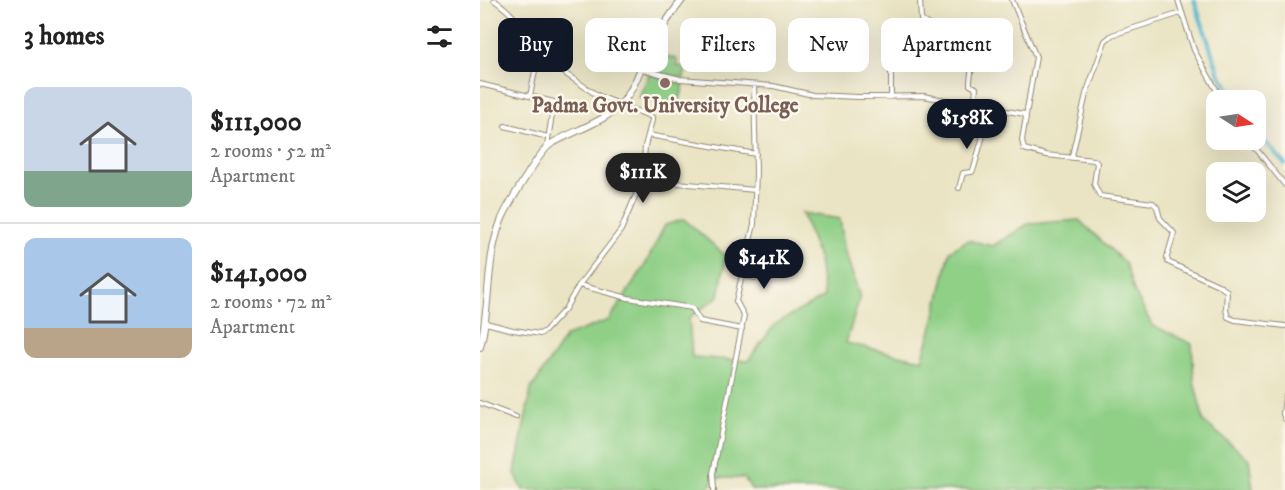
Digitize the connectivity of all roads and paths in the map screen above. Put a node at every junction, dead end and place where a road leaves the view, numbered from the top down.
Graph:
1 (494, 0) edge
2 (682, 0) edge
3 (920, 0) edge
4 (1012, 0) edge
5 (1178, 0) edge
6 (1181, 13) junction
7 (515, 18) edge
8 (668, 19) edge
9 (534, 72) edge
10 (564, 72) edge
11 (639, 72) edge
12 (653, 72) edge
13 (891, 72) edge
14 (480, 84) edge
15 (754, 85) junction
16 (1216, 90) edge
17 (531, 96) junction
18 (891, 97) junction
19 (620, 105) junction
20 (974, 105) junction
21 (987, 108) junction
22 (1026, 115) junction
23 (505, 126) dead end
24 (648, 135) junction
25 (548, 137) junction
26 (547, 146) junction
27 (1257, 150) edge
28 (756, 154) junction
29 (1071, 156) junction
30 (643, 178) junction
31 (1285, 185) edge
32 (959, 188) dead end
33 (755, 190) junction
34 (743, 276) junction
35 (787, 276) dead end
36 (579, 285) junction
37 (486, 323) junction
38 (1285, 326) edge
39 (742, 329) junction
40 (480, 347) edge
41 (1285, 397) edge
42 (480, 403) edge
43 (516, 417) dead end
44 (1285, 419) edge
45 (714, 490) edge

1 - 7 street
2 - 8 main road
3 - 20 street
4 - 22 street
5 - 6 street
6 - 16 street
6 - 29 street
9 - 17 street
10 - 19 street
11 - 19 main road
12 - 15 street
13 - 18 street
14 - 17 street
15 - 18 street
15 - 28 street
17 - 25 street
18 - 20 street
19 - 24 street
19 - 26 main road
20 - 21 street
21 - 22 street
21 - 32 street
22 - 29 street
23 - 25 street
24 - 28 street
24 - 30 street
25 - 26 street
26 - 37 main road
27 - 31 street
28 - 33 street
29 - 38 street
30 - 33 street
30 - 36 street
33 - 34 street
34 - 35 street
34 - 39 street
36 - 37 street
36 - 39 street
37 - 40 main road
39 - 45 street
41 - 44 street
42 - 43 street

